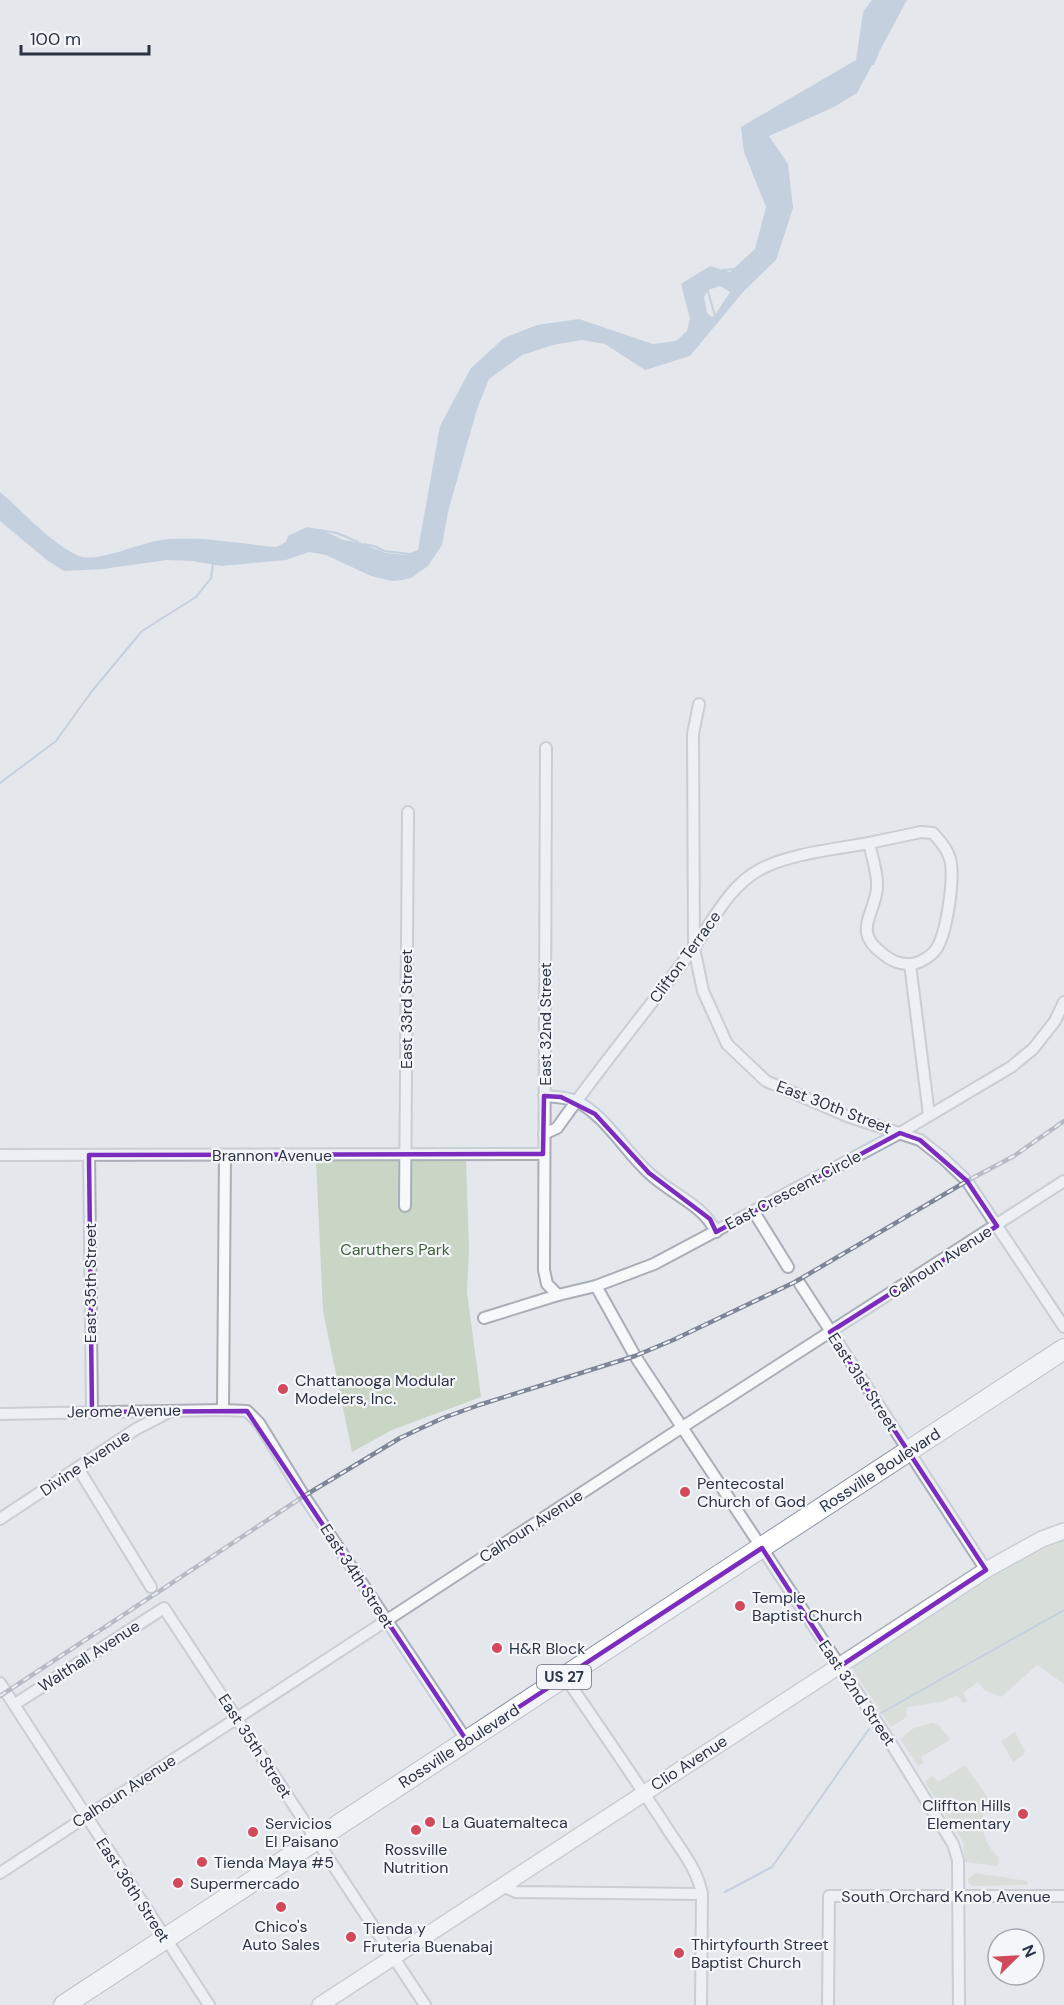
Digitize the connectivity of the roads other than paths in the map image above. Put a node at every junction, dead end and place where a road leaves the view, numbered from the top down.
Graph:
1 (699, 704) dead end
2 (546, 748) dead end
3 (408, 812) dead end
4 (869, 843) junction
5 (694, 948) junction
6 (910, 964) junction
7 (1064, 1002) edge
8 (544, 1096) junction
9 (576, 1101) junction
10 (929, 1115) junction
11 (900, 1133) junction
12 (544, 1134) junction
13 (543, 1154) junction
14 (0, 1155) edge
15 (89, 1155) junction
16 (225, 1155) junction
17 (405, 1155) junction
18 (1064, 1181) edge
19 (405, 1206) dead end
20 (754, 1212) junction
21 (997, 1226) junction
22 (716, 1232) junction
23 (788, 1267) dead end
24 (800, 1284) dead end
25 (596, 1286) junction
26 (558, 1295) junction
27 (484, 1318) dead end
28 (1064, 1328) edge
29 (830, 1332) junction
30 (1064, 1349) edge
31 (172, 1410) junction
32 (223, 1410) junction
33 (247, 1411) joint
34 (92, 1412) junction
35 (0, 1414) edge
36 (681, 1428) junction
37 (908, 1451) junction
38 (78, 1468) junction
39 (0, 1519) edge
40 (1064, 1531) edge
41 (762, 1548) junction
42 (986, 1570) junction
43 (150, 1587) dead end
44 (164, 1608) joint
45 (386, 1621) junction
46 (839, 1667) junction
47 (565, 1677) junction
48 (0, 1683) edge
49 (15, 1704) junction
50 (237, 1717) junction
51 (467, 1741) junction
52 (644, 1793) junction
53 (85, 1816) junction
54 (316, 1839) junction
55 (0, 1873) edge
56 (502, 1887) junction
57 (702, 1894) junction
58 (959, 1894) junction
59 (1064, 1896) edge
60 (164, 1939) junction
61 (394, 1956) junction
62 (64, 2005) edge
63 (209, 2005) edge
64 (320, 2005) edge
65 (425, 2005) edge
66 (701, 2005) edge
67 (828, 2005) edge
68 (959, 2005) edge

1 - 5 street, East 30th Street
2 - 8 street, East 32nd Street
3 - 17 street, East 33rd Street
4 - 5 street, Clifton Terrace
4 - 6 street
4 - 6 street, Clifton Terrace
5 - 9 street, Clifton Terrace
5 - 11 street, East 30th Street
6 - 10 street
7 - 10 street, East Crescent Circle
8 - 9 street
8 - 12 street, East 32nd Street
9 - 12 street, Clifton Terrace
9 - 22 street
10 - 11 street, East Crescent Circle
11 - 20 street, East Crescent Circle
11 - 21 street, East 30th Street
12 - 13 street, East 32nd Street
13 - 17 street, Brannon Avenue
13 - 26 street, East 32nd Street
14 - 15 street, Brannon Avenue
15 - 16 street, Brannon Avenue
15 - 34 street, East 35th Street
16 - 17 street, Brannon Avenue
16 - 32 street
17 - 19 street, East 33rd Street
18 - 21 street, Calhoun Avenue
20 - 22 street, East Crescent Circle
20 - 23 street
21 - 28 street, East 30th Street
21 - 29 street, Calhoun Avenue
22 - 25 street, East Crescent Circle
24 - 29 street, East 31st Street
25 - 26 street, East Crescent Circle
25 - 36 street, East 32nd Street
26 - 27 street, East Crescent Circle
29 - 36 street, Calhoun Avenue
29 - 37 street, East 31st Street
30 - 37 highway, Rossville Boulevard / US 27
31 - 32 street, Jerome Avenue
31 - 34 street, Jerome Avenue
31 - 38 street, Divine Avenue
32 - 33 street, Jerome Avenue
33 - 45 street, East 34th Street
34 - 35 street, Jerome Avenue
36 - 41 street, East 32nd Street
36 - 45 street, Calhoun Avenue
37 - 41 highway, Rossville Boulevard / US 27
37 - 42 street, East 31st Street
38 - 39 street, Divine Avenue
38 - 43 street
40 - 42 street, Clio Avenue
41 - 46 street, East 32nd Street
41 - 47 highway, Rossville Boulevard / US 27
42 - 46 street, Clio Avenue
44 - 49 street, Walthall Avenue
44 - 50 street, East 35th Street
45 - 50 street, Calhoun Avenue
45 - 51 street, East 34th Street
46 - 52 street, Clio Avenue
46 - 58 street, East 32nd Street
47 - 51 highway, Rossville Boulevard / US 27
47 - 52 street
48 - 49 street, East 36th Street
49 - 53 street, East 36th Street
50 - 53 street, Calhoun Avenue
50 - 54 street, East 35th Street
51 - 54 highway, Rossville Boulevard / US 27
52 - 56 street, Clio Avenue
52 - 57 street
53 - 55 street, Calhoun Avenue
53 - 60 street, East 36th Street
54 - 60 highway, Rossville Boulevard / US 27
54 - 61 street, East 35th Street
56 - 57 street
56 - 61 street, Clio Avenue
57 - 66 street
58 - 59 street, South Orchard Knob Avenue
58 - 67 street, South Orchard Knob Avenue
58 - 68 street, East 32nd Street
60 - 62 highway, Rossville Boulevard / US 27
60 - 63 street, East 36th Street
61 - 64 street, Clio Avenue
61 - 65 street, East 35th Street

